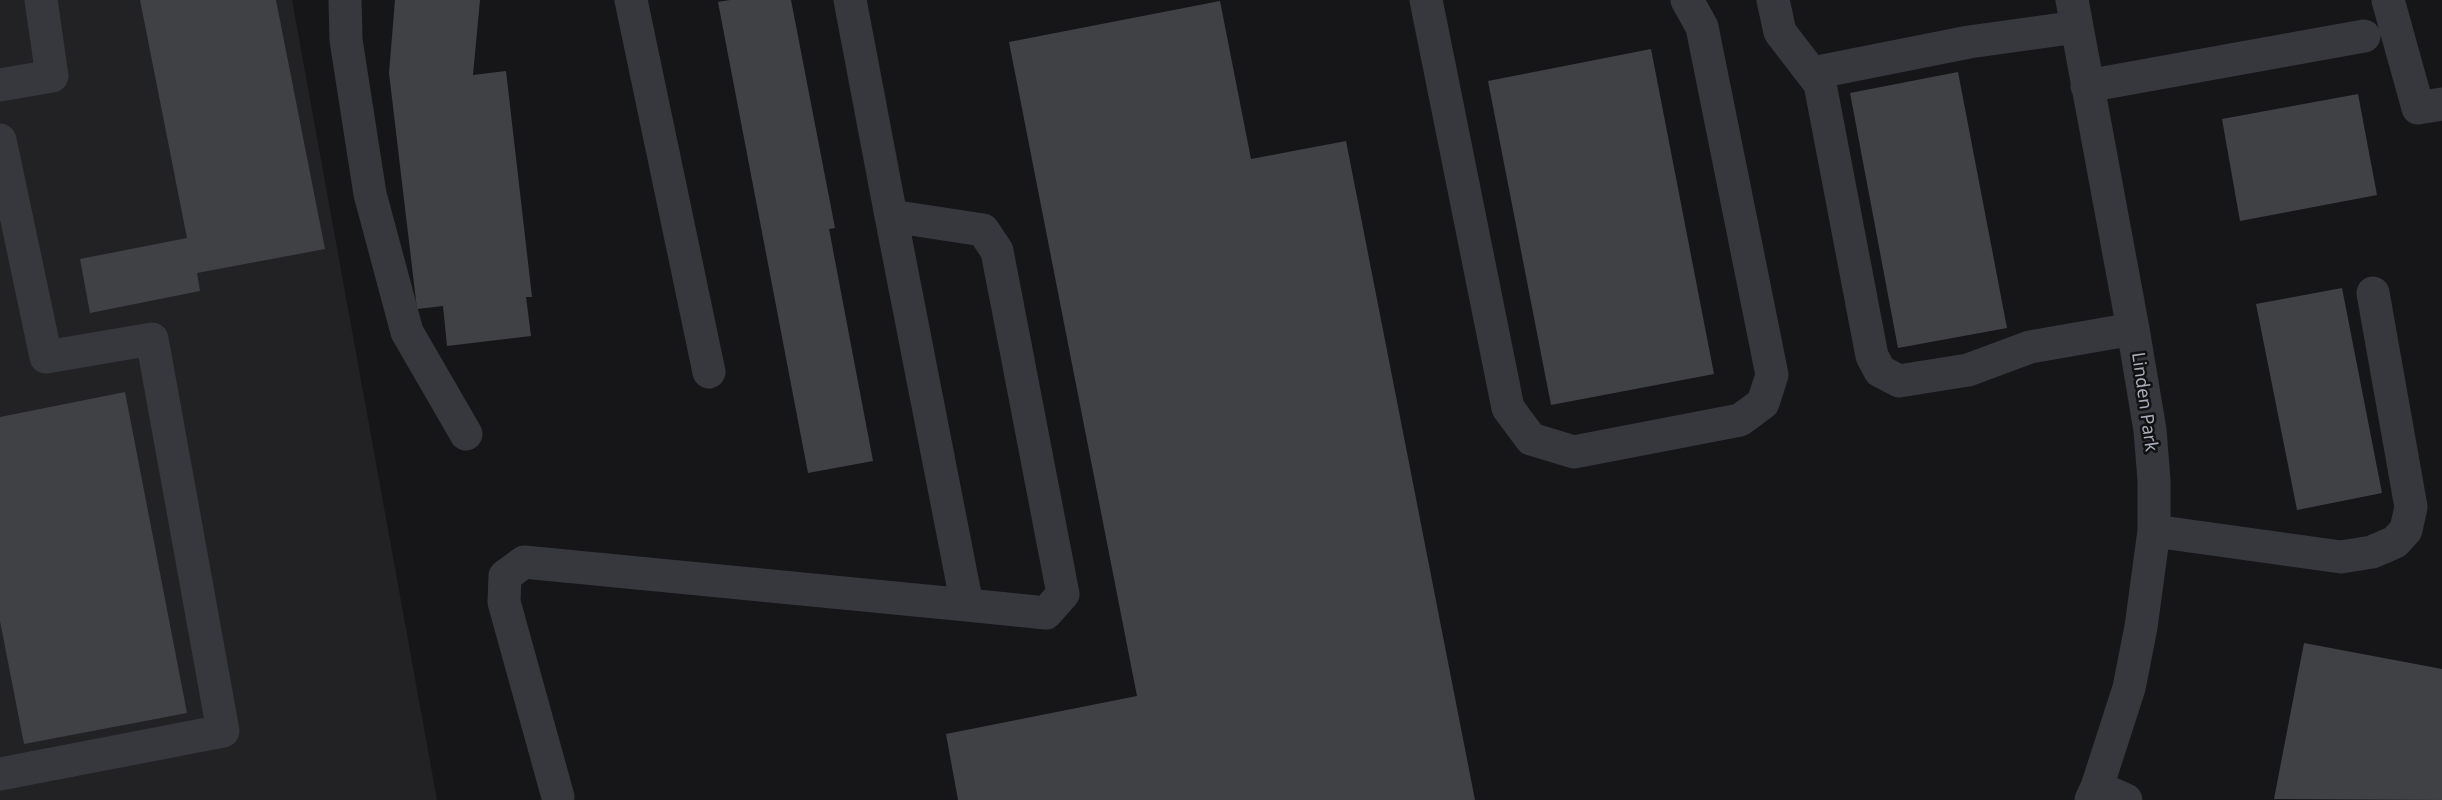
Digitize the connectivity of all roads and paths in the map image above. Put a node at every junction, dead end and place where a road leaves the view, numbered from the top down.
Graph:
1 (41, 0) edge
2 (345, 0) edge
3 (631, 0) edge
4 (850, 0) edge
5 (1426, 0) edge
6 (1687, 0) edge
7 (1773, 0) edge
8 (2388, 0) edge
9 (2074, 14) edge
10 (2364, 36) dead end
11 (1813, 73) junction
12 (0, 85) edge
13 (2087, 86) junction
14 (2442, 104) edge
15 (0, 140) edge
16 (891, 216) junction
17 (2373, 293) dead end
18 (2133, 329) junction
19 (709, 372) dead end
20 (466, 434) dead end
21 (2154, 531) junction
22 (967, 605) junction
23 (0, 774) edge
24 (2104, 796) edge
25 (558, 797) dead end

1 - 12 street
2 - 20 street
3 - 19 street
4 - 16 street
5 - 6 street
7 - 11 street
8 - 14 street
9 - 11 street
9 - 13 street, Linden Park
10 - 13 street
11 - 18 street
13 - 18 street, Linden Park
15 - 23 street
16 - 22 street
16 - 22 street
17 - 21 street
18 - 21 street, Linden Park
21 - 24 street, Linden Park
22 - 25 street

